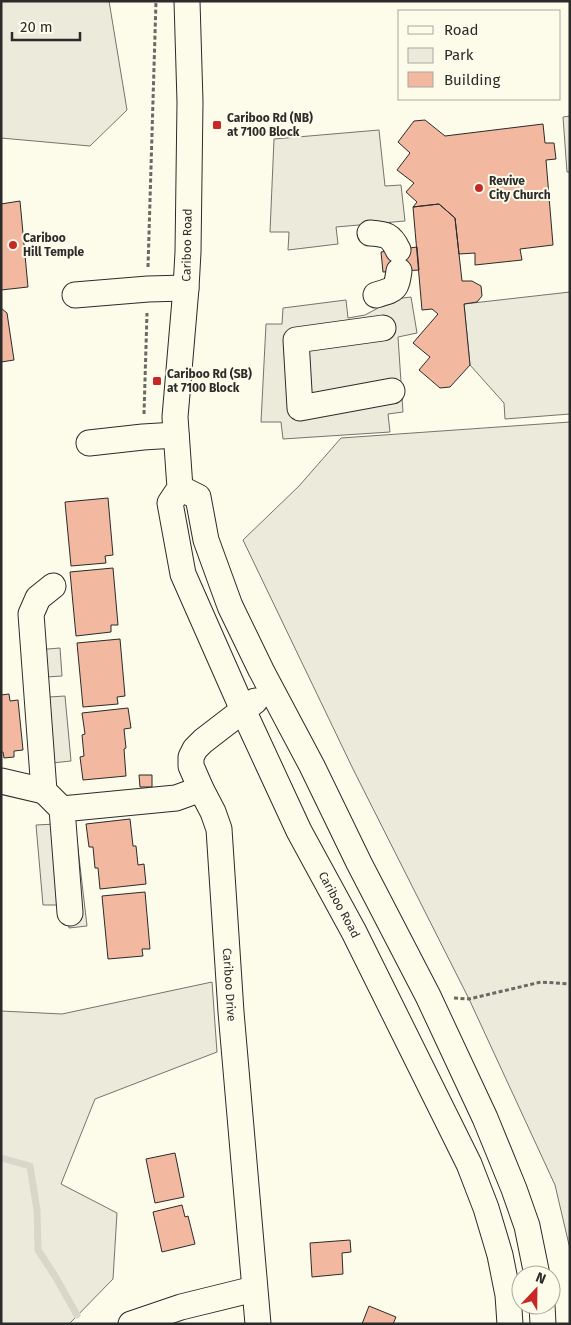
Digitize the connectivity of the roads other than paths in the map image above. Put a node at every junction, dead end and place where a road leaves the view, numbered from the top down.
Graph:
1 (187, 1) edge
2 (370, 234) dead end
3 (186, 288) junction
4 (74, 295) dead end
5 (376, 295) dead end
6 (383, 328) dead end
7 (392, 391) dead end
8 (176, 435) junction
9 (90, 443) dead end
10 (180, 488) junction
11 (53, 586) dead end
12 (271, 689) junction
13 (243, 710) junction
14 (1, 781) edge
15 (201, 789) junction
16 (44, 791) junction
17 (62, 809) junction
18 (70, 913) dead end
19 (535, 1265) edge
20 (254, 1289) junction
21 (131, 1324) edge
22 (258, 1324) edge
23 (510, 1324) edge

1 - 3 street, Cariboo Road
2 - 5 street
3 - 4 street
3 - 8 street, Cariboo Road
6 - 7 street
8 - 9 street
8 - 10 street, Cariboo Road
10 - 12 street
10 - 13 street, Cariboo Road
11 - 16 street
12 - 13 street, Cariboo Drive
12 - 19 street
13 - 15 street, Cariboo Drive
13 - 23 street, Cariboo Road
14 - 16 street
15 - 17 street
15 - 20 street, Cariboo Drive
16 - 17 street
17 - 18 street
20 - 21 street
20 - 22 street, Cariboo Drive

